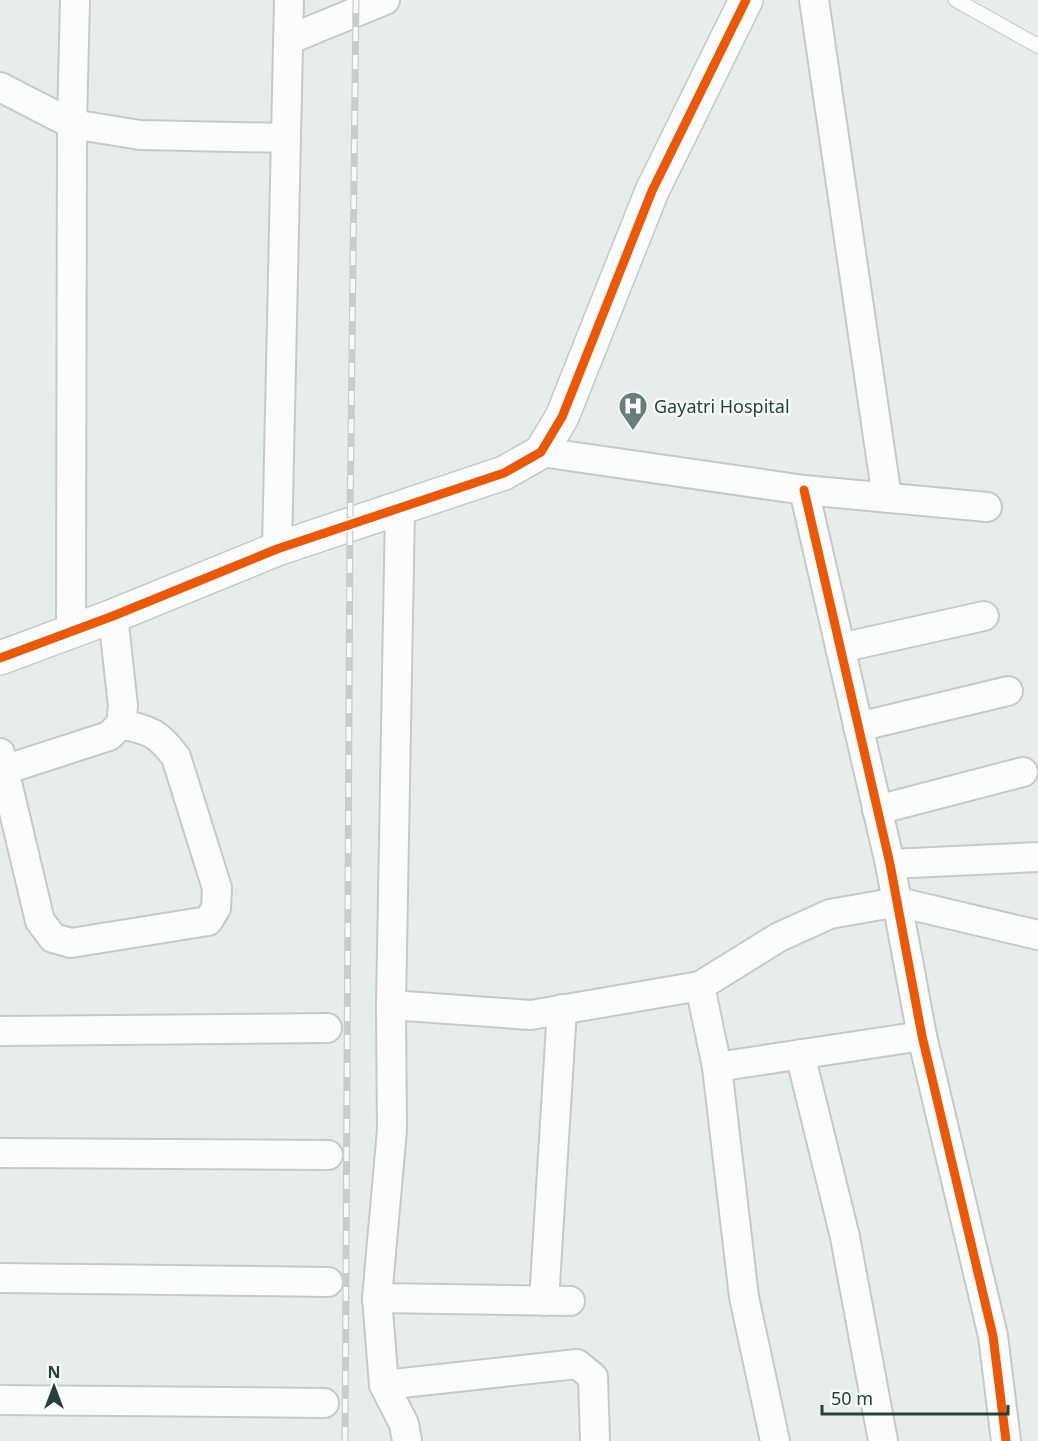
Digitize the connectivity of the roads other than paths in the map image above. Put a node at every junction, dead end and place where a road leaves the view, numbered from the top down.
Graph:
1 (75, 0) edge
2 (289, 0) edge
3 (385, 0) edge
4 (746, 0) edge
5 (814, 0) edge
6 (956, 0) edge
7 (288, 40) junction
8 (1038, 46) edge
9 (0, 87) edge
10 (72, 124) junction
11 (285, 138) junction
12 (541, 452) junction
13 (804, 490) junction
14 (887, 498) junction
15 (987, 507) dead end
16 (400, 508) junction
17 (277, 549) junction
18 (112, 616) junction
19 (984, 616) dead end
20 (70, 632) junction
21 (840, 648) junction
22 (0, 658) edge
23 (1008, 691) dead end
24 (121, 724) junction
25 (858, 727) junction
26 (2, 762) edge
27 (1023, 772) dead end
28 (877, 810) junction
29 (1038, 857) edge
30 (890, 864) junction
31 (898, 902) junction
32 (1038, 935) edge
33 (700, 986) junction
34 (392, 1005) junction
35 (562, 1009) junction
36 (327, 1028) dead end
37 (0, 1031) edge
38 (922, 1036) junction
39 (800, 1054) junction
40 (717, 1067) junction
41 (0, 1153) edge
42 (328, 1155) dead end
43 (0, 1278) edge
44 (328, 1282) dead end
45 (377, 1298) junction
46 (384, 1385) junction
47 (0, 1400) edge
48 (324, 1403) dead end
49 (407, 1441) edge
50 (595, 1441) edge
51 (775, 1441) edge
52 (883, 1441) edge
53 (1006, 1441) edge

1 - 10 street
2 - 7 street
3 - 7 street
4 - 12 street
5 - 14 street
6 - 8 lane
7 - 11 street
9 - 10 street
10 - 11 street
10 - 20 street
11 - 17 street
12 - 13 street
12 - 16 street
13 - 14 street
13 - 21 street
14 - 15 street
16 - 17 street
16 - 34 street
17 - 18 street
18 - 20 street
18 - 24 street
19 - 21 street
20 - 22 street
21 - 25 street
23 - 25 street
24 - 26 street
24 - 26 street
25 - 28 street
27 - 28 street
28 - 30 street
29 - 30 street
30 - 31 street
31 - 32 street
31 - 33 street
31 - 38 street
33 - 35 street
33 - 40 street
34 - 35 street
34 - 45 street
35 - 45 street
36 - 37 street
38 - 39 street
38 - 53 street
39 - 40 street
39 - 52 street
40 - 51 street
41 - 42 street
43 - 44 street
45 - 46 street
46 - 49 street
46 - 50 street
47 - 48 street

